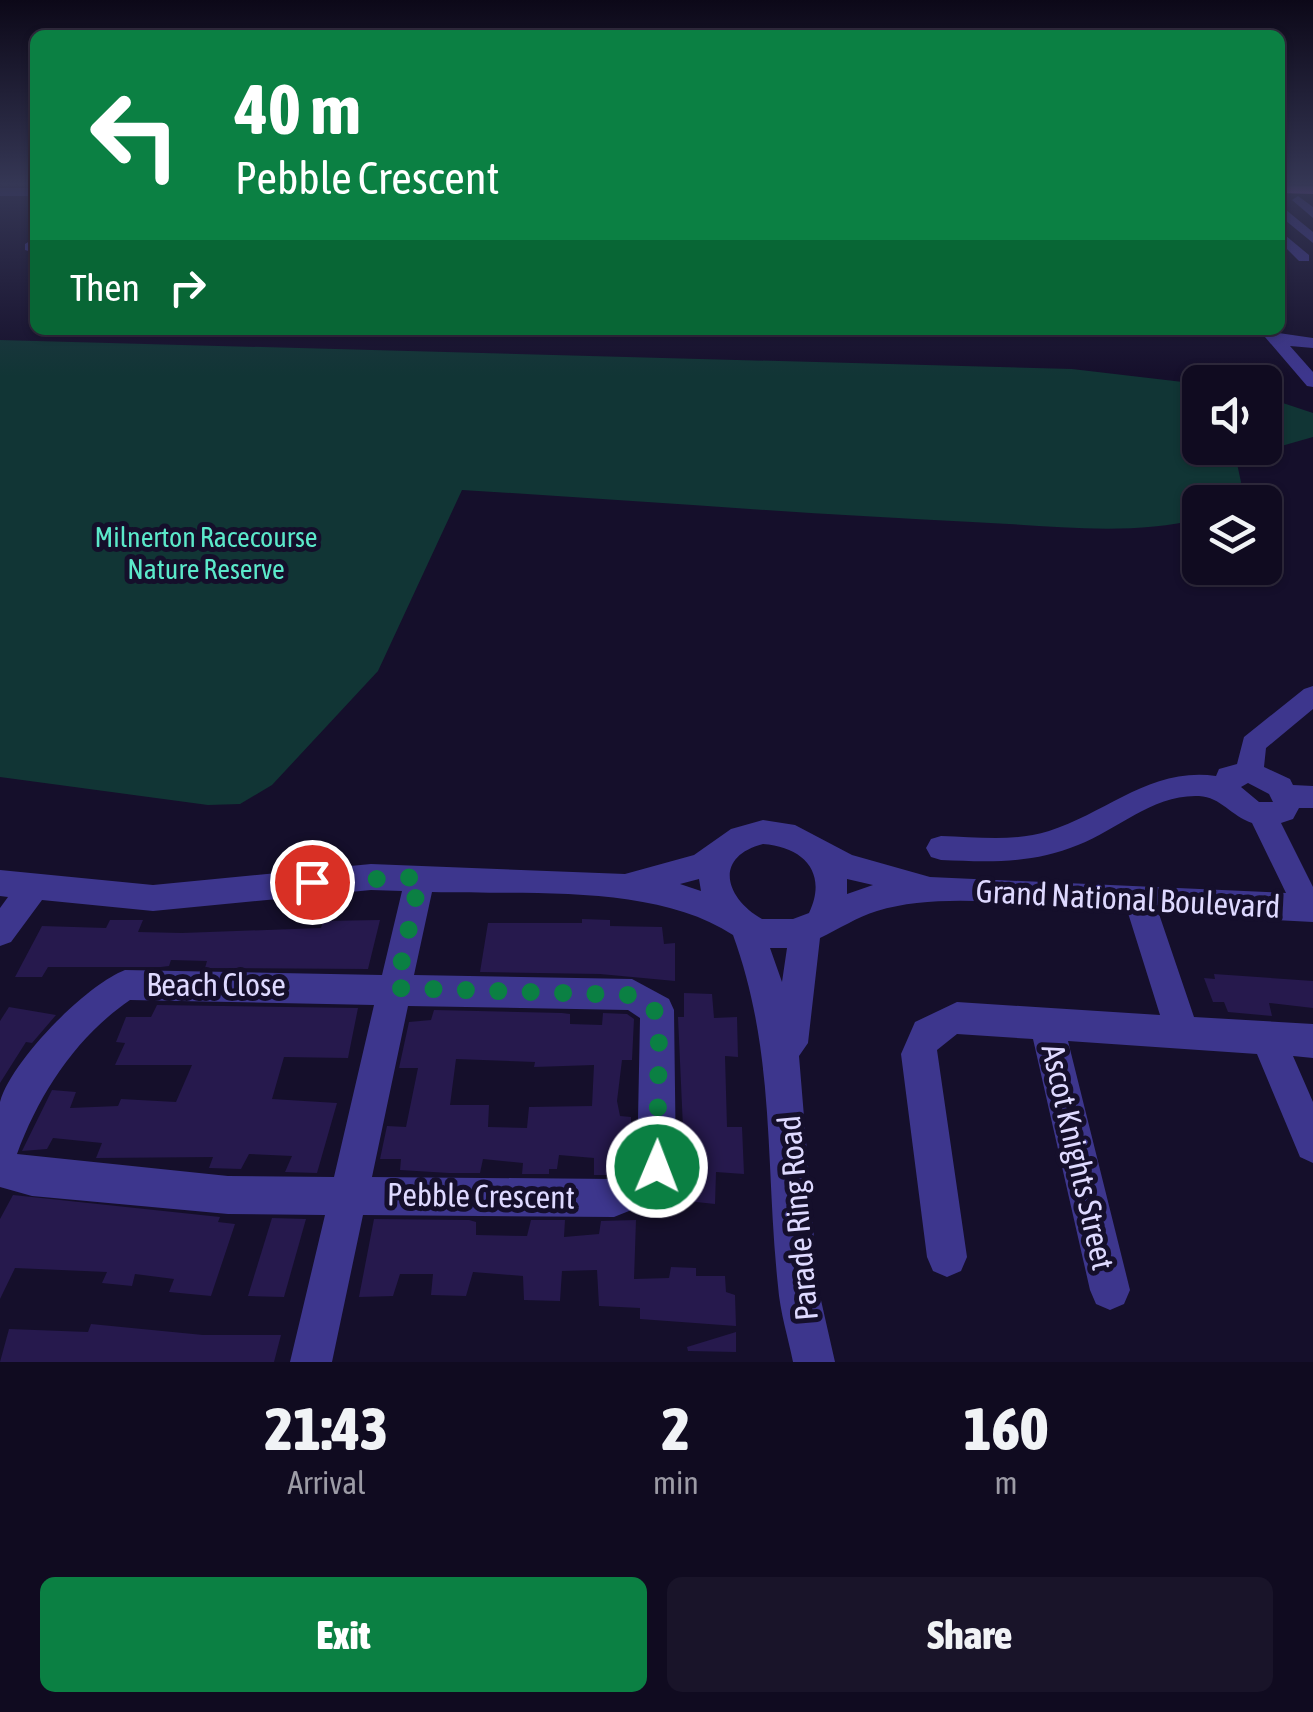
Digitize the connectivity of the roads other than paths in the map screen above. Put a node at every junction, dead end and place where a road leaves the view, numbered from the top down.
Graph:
1 (1272, 335) edge
2 (1313, 343) edge
3 (1313, 382) edge
4 (1313, 695) edge
5 (1238, 780) junction
6 (1287, 803) edge
7 (941, 848) dead end
8 (724, 850) junction
9 (821, 854) junction
10 (420, 877) junction
11 (0, 882) edge
12 (621, 886) junction
13 (32, 888) junction
14 (942, 889) junction
15 (1139, 900) junction
16 (1311, 908) edge
17 (740, 922) junction
18 (813, 925) junction
19 (0, 932) edge
20 (396, 988) junction
21 (1046, 1023) junction
22 (1182, 1032) junction
23 (1267, 1038) junction
24 (1313, 1041) edge
25 (788, 1073) junction
26 (1313, 1144) edge
27 (0, 1149) edge
28 (0, 1168) edge
29 (349, 1194) junction
30 (947, 1257) dead end
31 (1110, 1290) dead end
32 (310, 1362) edge
33 (814, 1362) edge

1 - 2 street
1 - 3 street
4 - 5 street
5 - 6 street
5 - 7 street
6 - 16 street
8 - 9 street
8 - 12 street
8 - 17 street
9 - 14 street, Grand National Boulevard
9 - 18 street
10 - 12 street
10 - 13 street
10 - 20 street
11 - 13 street
12 - 17 street
13 - 19 street
14 - 15 street, Grand National Boulevard
14 - 18 street, Grand National Boulevard
15 - 16 street, Grand National Boulevard
15 - 22 street
17 - 18 street
17 - 25 street, Parade Ring Road
18 - 25 street, Parade Ring Road
20 - 27 street, Beach Close
20 - 29 street
20 - 29 street, Pebble Crescent
21 - 22 street, Ascot Knights Street
21 - 30 street, Ascot Knights Street
21 - 31 street, Ascot Knights Street
22 - 23 street, Ascot Knights Street
23 - 24 street, Ascot Knights Street
23 - 26 street
25 - 33 street, Parade Ring Road
28 - 29 street
29 - 32 street

